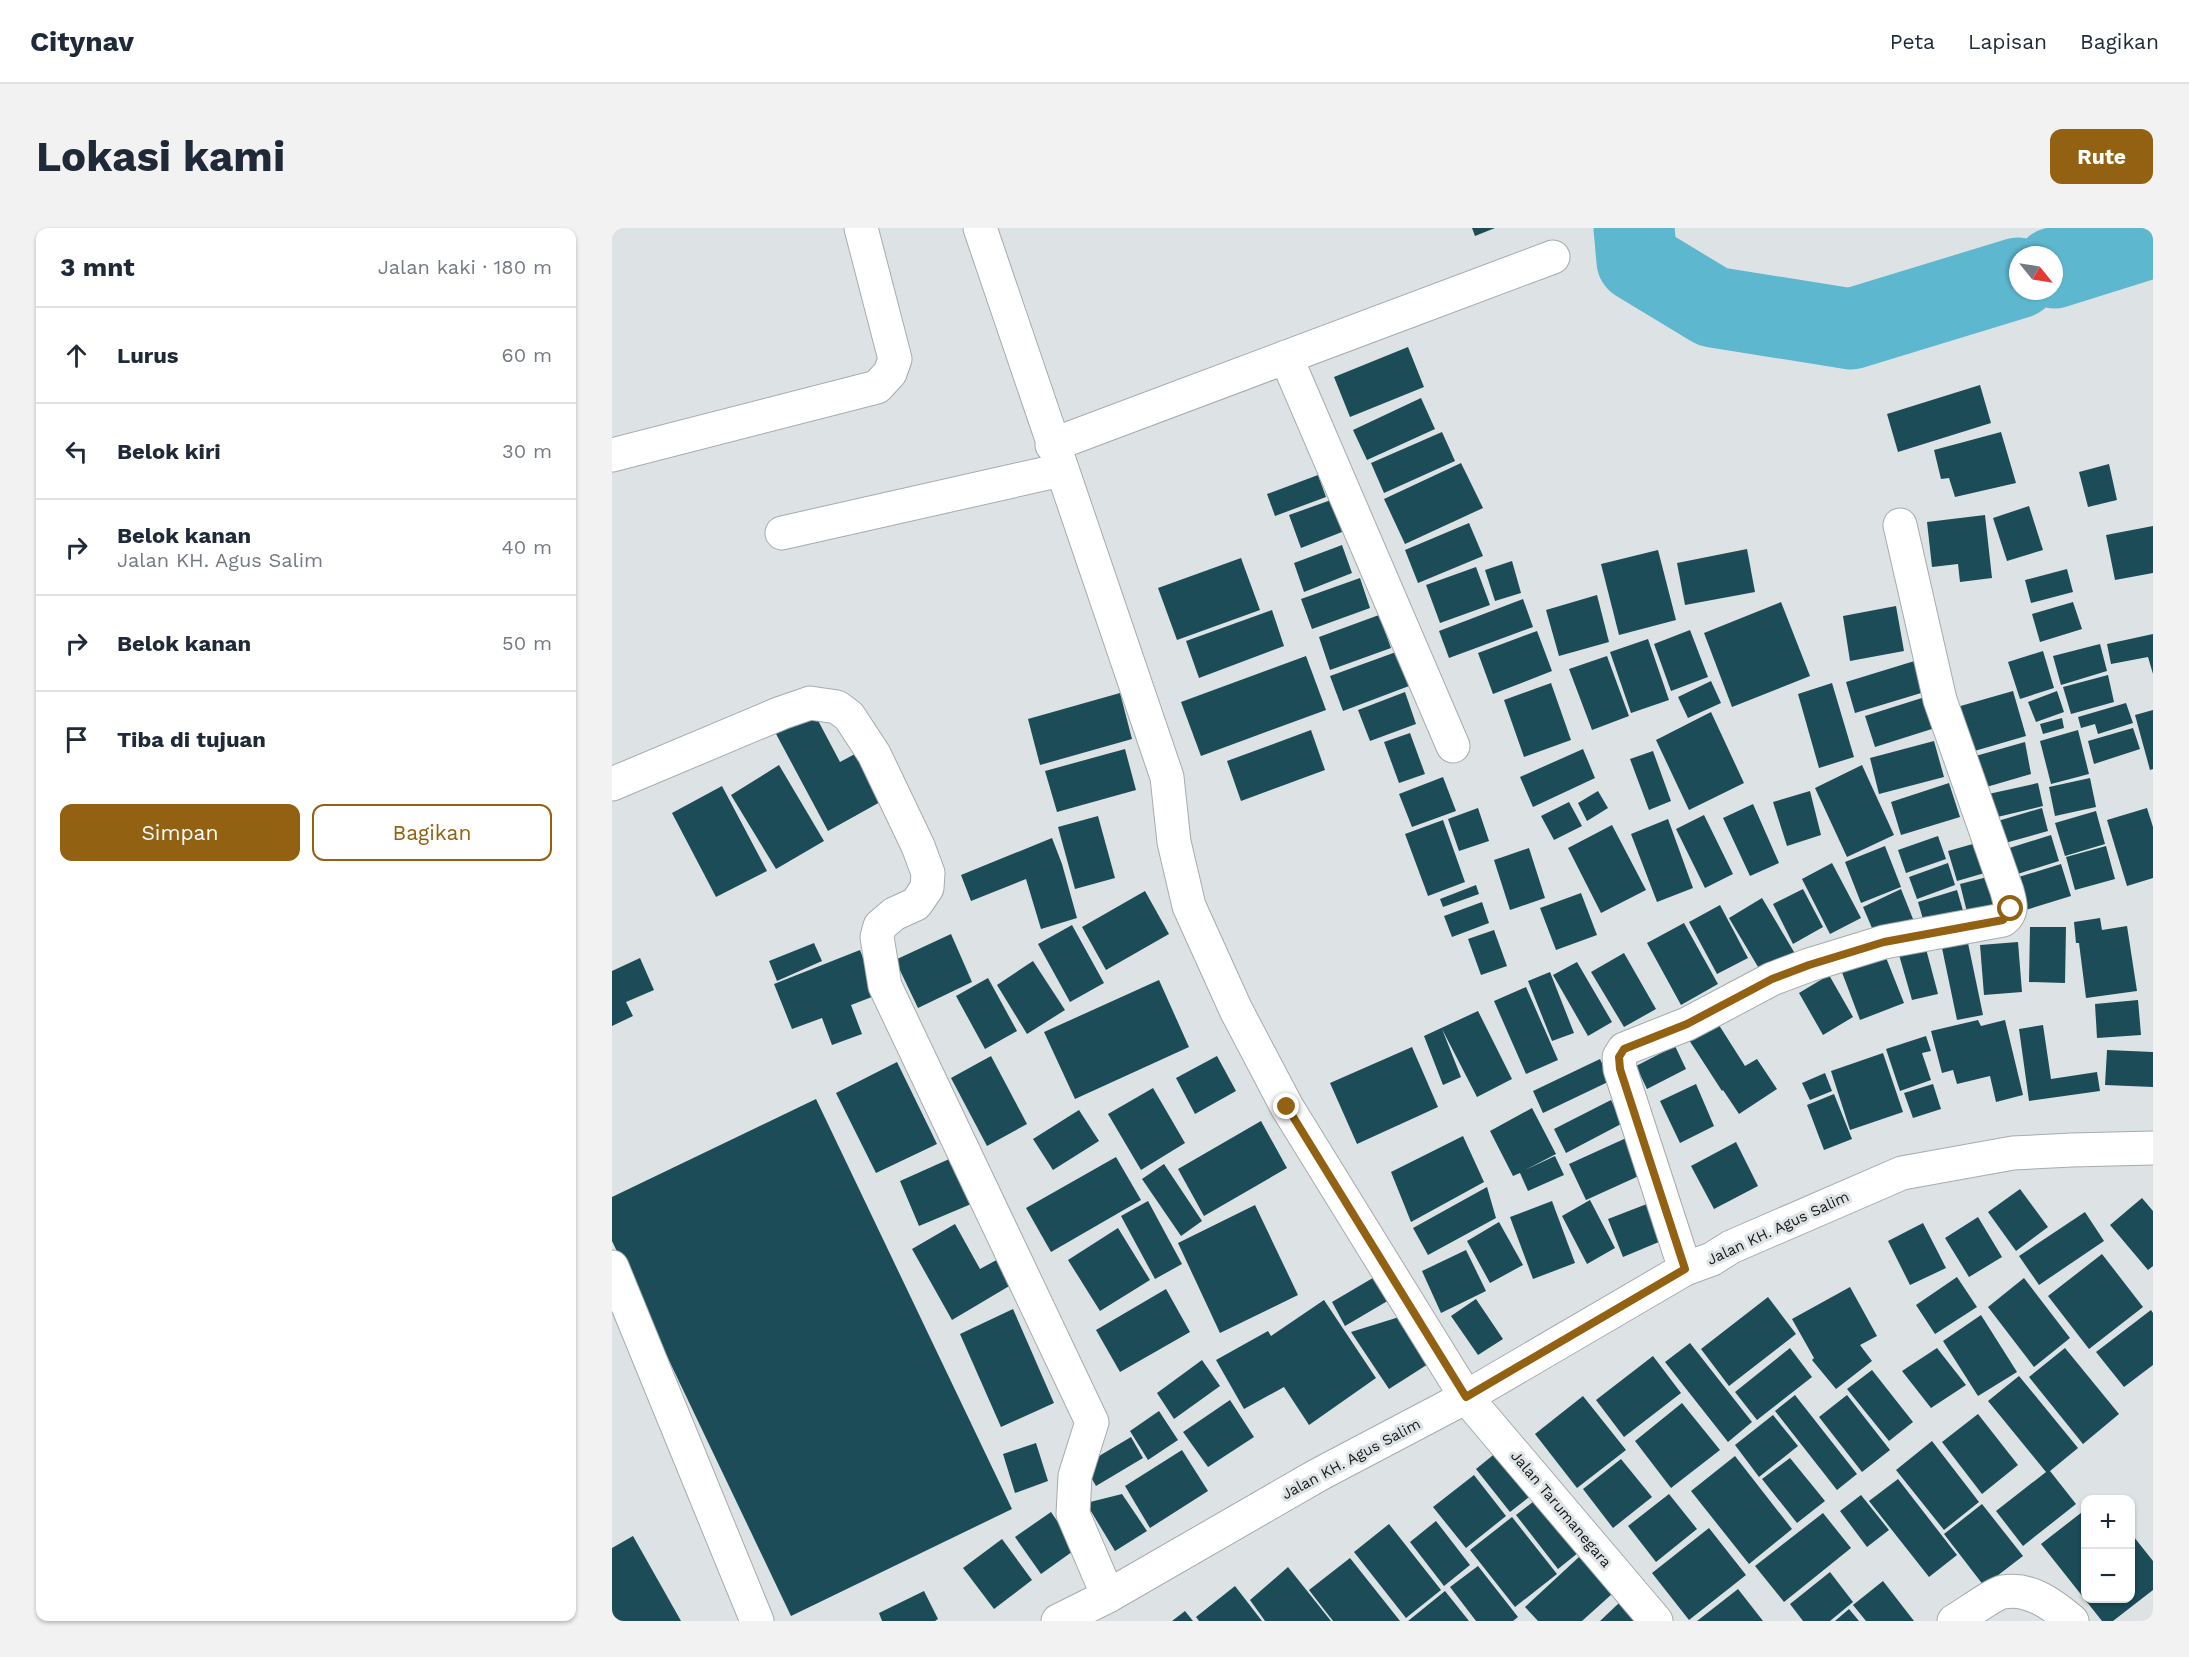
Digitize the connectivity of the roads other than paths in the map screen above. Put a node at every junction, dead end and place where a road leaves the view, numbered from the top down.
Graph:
1 (861, 228) edge
2 (980, 228) edge
3 (1553, 257) dead end
4 (1286, 357) junction
5 (612, 455) edge
6 (1057, 457) junction
7 (1900, 525) dead end
8 (782, 533) dead end
9 (1453, 746) dead end
10 (612, 784) edge
11 (2153, 1148) edge
12 (612, 1267) edge
13 (1685, 1269) junction
14 (1466, 1397) junction
15 (1108, 1596) junction
16 (757, 1621) edge
17 (1058, 1621) edge
18 (1656, 1621) edge
19 (1954, 1621) edge
20 (2072, 1621) edge

1 - 5 street
2 - 6 street, Jalan Tarumanegara
3 - 4 street
4 - 6 street
4 - 9 street
6 - 8 street
6 - 14 street, Jalan Tarumanegara
7 - 13 street
10 - 15 street
11 - 13 street, Jalan KH. Agus Salim
12 - 16 street
13 - 14 street, Jalan KH. Agus Salim
14 - 15 street, Jalan KH. Agus Salim
14 - 18 street, Jalan Tarumanegara
15 - 17 street, Jalan KH. Agus Salim
19 - 20 street

